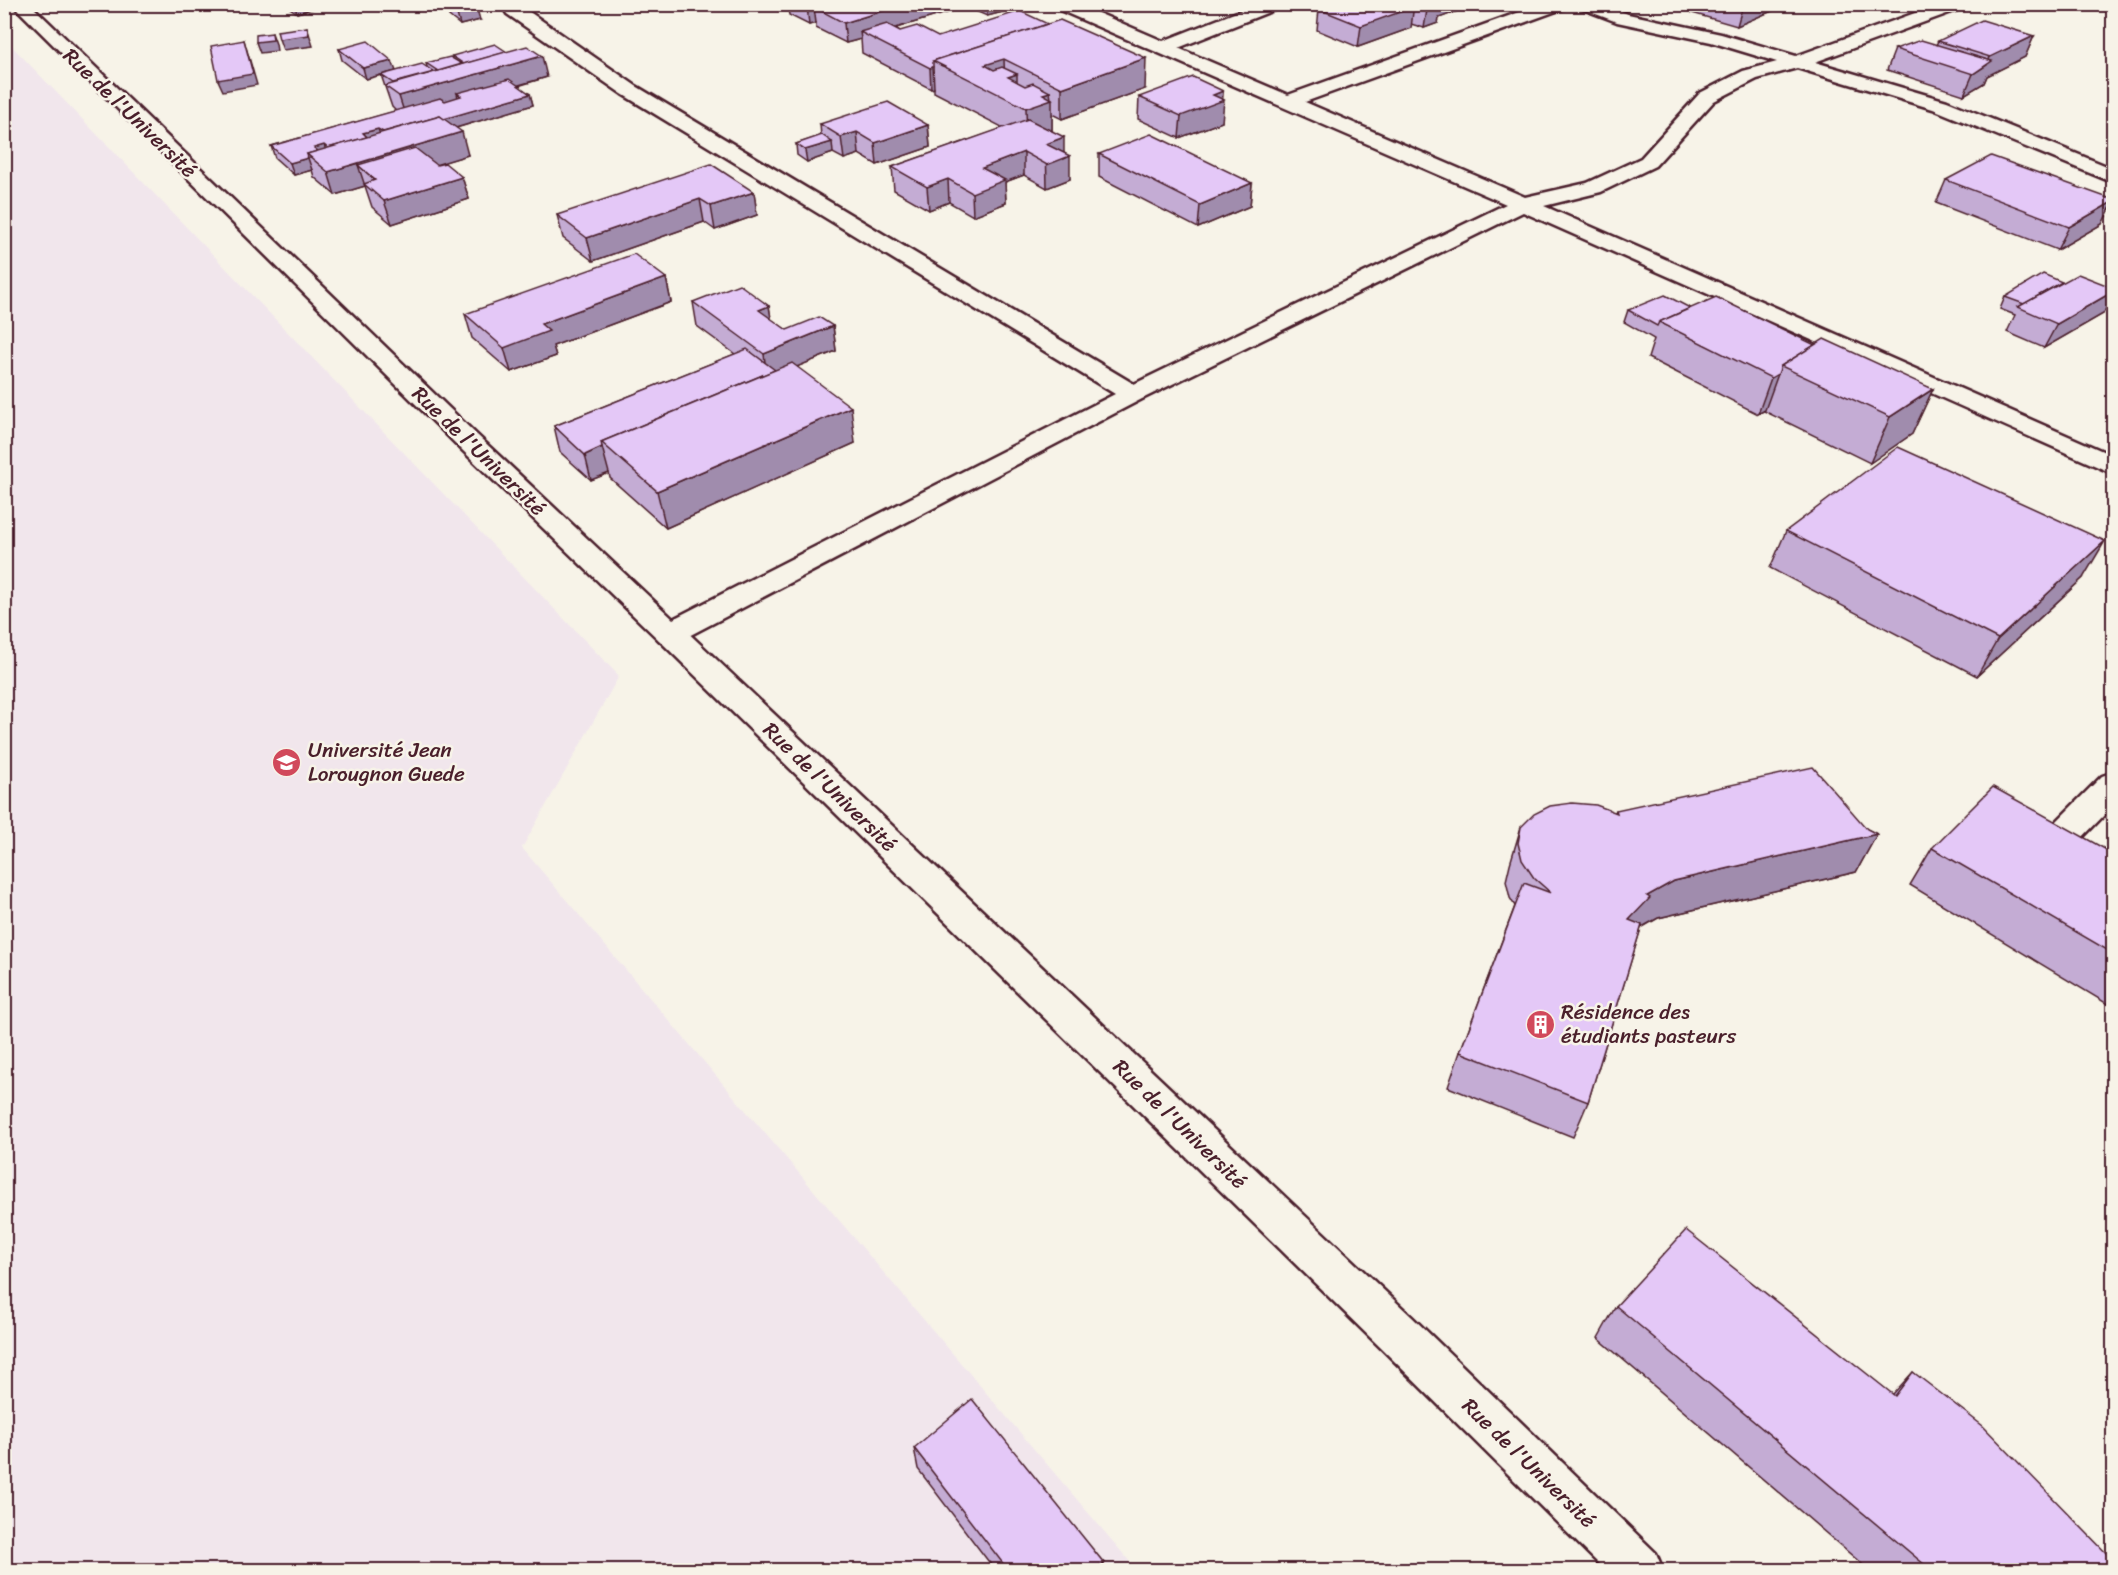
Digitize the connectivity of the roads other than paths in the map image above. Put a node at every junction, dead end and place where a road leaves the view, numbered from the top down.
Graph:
1 (20, 4) edge
2 (509, 4) edge
3 (1061, 4) edge
4 (1273, 4) edge
5 (1559, 4) edge
6 (1586, 4) edge
7 (1956, 4) edge
8 (1162, 48) junction
9 (1797, 62) junction
10 (1288, 102) junction
11 (2114, 177) edge
12 (1523, 204) junction
13 (1132, 394) junction
14 (2114, 466) edge
15 (670, 633) junction
16 (2114, 784) edge
17 (2060, 839) edge
18 (1640, 1570) edge

1 - 15 street, Rue de l'Université
2 - 13 street
3 - 8 street
4 - 8 street
5 - 10 street
6 - 9 street
7 - 9 street
8 - 10 street
9 - 11 street
9 - 12 street
10 - 12 street
12 - 13 street
12 - 14 street
13 - 15 street
15 - 18 street, Rue de l'Université
16 - 17 street

